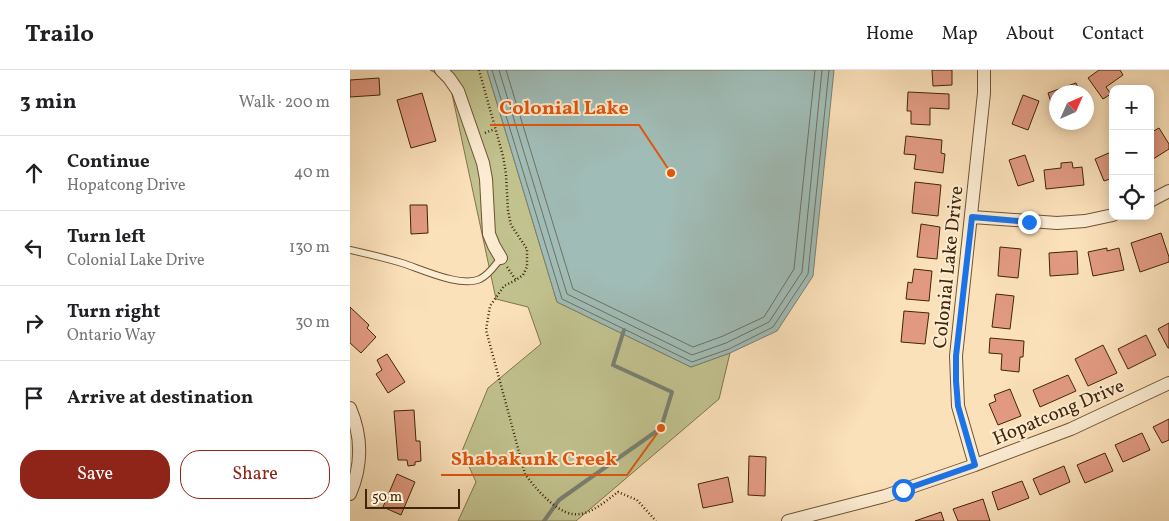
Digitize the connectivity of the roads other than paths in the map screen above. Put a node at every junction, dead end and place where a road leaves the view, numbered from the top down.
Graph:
1 (441, 70) edge
2 (984, 70) edge
3 (1169, 191) edge
4 (1154, 199) edge
5 (1109, 216) edge
6 (972, 217) junction
7 (350, 250) edge
8 (501, 258) joint
9 (1169, 383) edge
10 (350, 408) edge
11 (975, 465) junction
12 (350, 494) edge
13 (788, 521) edge

1 - 8 street
2 - 6 street, Colonial Lake Drive
3 - 4 street
5 - 6 street
6 - 11 street, Colonial Lake Drive
7 - 8 lane
9 - 11 street, Hopatcong Drive
10 - 12 street
11 - 13 street, Hopatcong Drive

